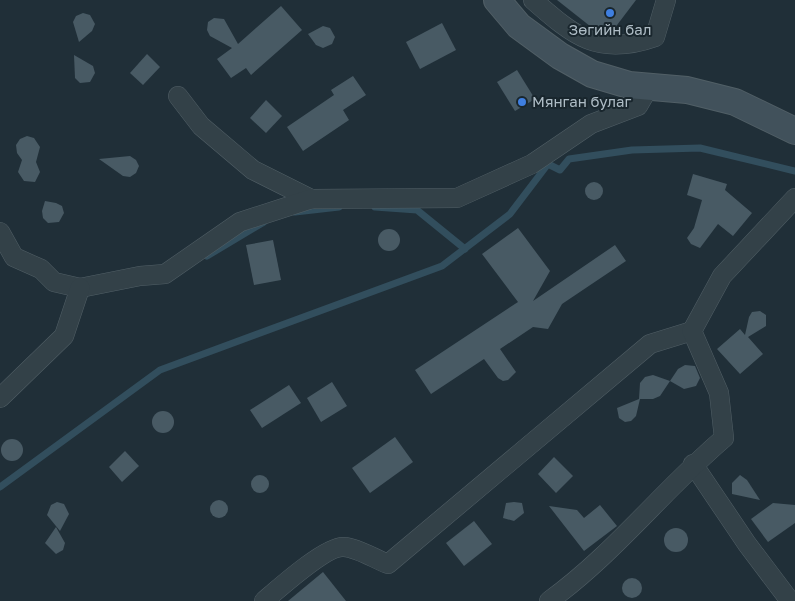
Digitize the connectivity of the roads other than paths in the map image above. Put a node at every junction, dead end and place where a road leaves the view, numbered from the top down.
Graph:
1 (497, 0) edge
2 (533, 0) edge
3 (666, 0) edge
4 (649, 87) junction
5 (178, 96) dead end
6 (795, 131) edge
7 (795, 198) edge
8 (311, 199) junction
9 (0, 232) edge
10 (7, 261) edge
11 (80, 288) junction
12 (692, 331) junction
13 (0, 398) edge
14 (693, 464) junction
15 (264, 601) edge
16 (549, 601) edge
17 (790, 601) edge

1 - 4 main road
2 - 3 street
4 - 6 main road
4 - 8 street
5 - 8 street
7 - 12 street
8 - 11 street
9 - 10 street
10 - 11 street
11 - 13 street
12 - 14 street
12 - 15 street
14 - 16 street
14 - 17 street

